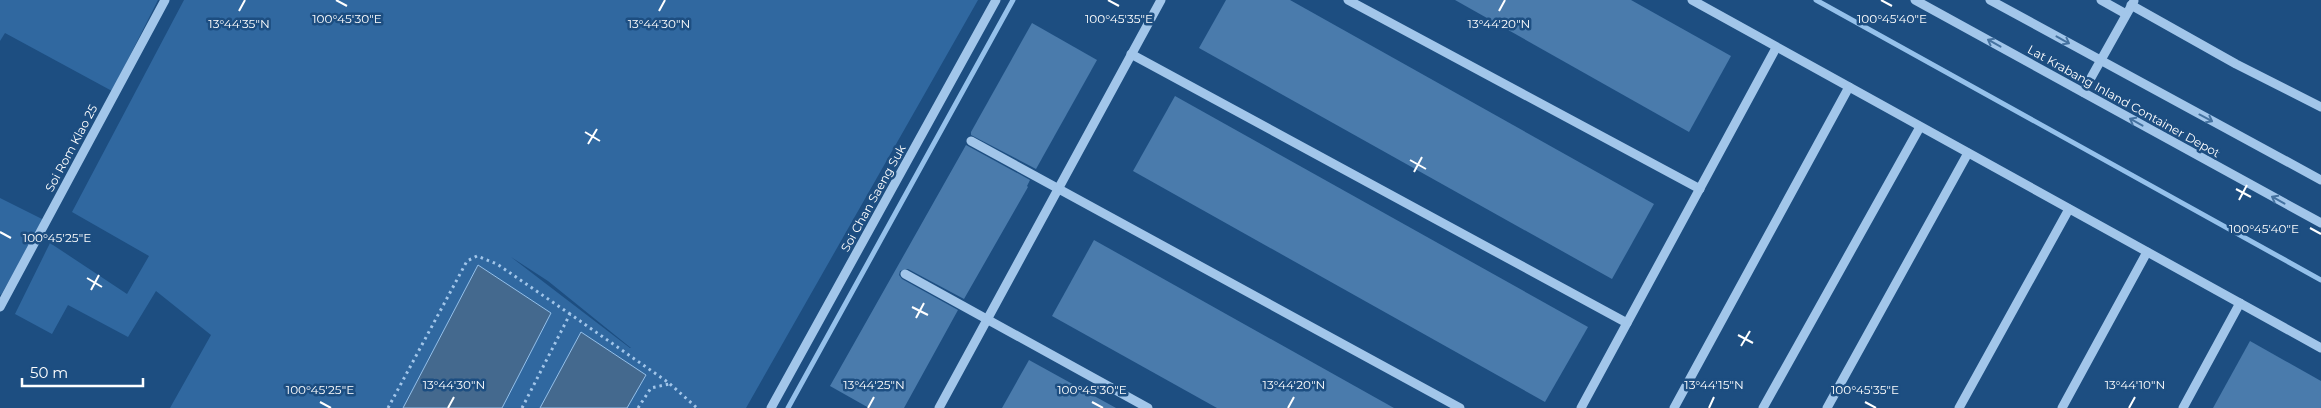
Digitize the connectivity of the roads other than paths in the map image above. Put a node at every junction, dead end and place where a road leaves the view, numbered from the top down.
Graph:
1 (165, 0) edge
2 (996, 0) edge
3 (1161, 0) edge
4 (1348, 0) edge
5 (1692, 0) edge
6 (1915, 0) edge
7 (1990, 0) edge
8 (2101, 0) edge
9 (2133, 3) edge
10 (2126, 14) junction
11 (1776, 48) junction
12 (1131, 54) junction
13 (2100, 61) junction
14 (1848, 87) junction
15 (2083, 92) junction
16 (2321, 107) edge
17 (1920, 127) junction
18 (970, 141) dead end
19 (1968, 153) junction
20 (2321, 180) edge
21 (1058, 188) junction
22 (1700, 189) junction
23 (2070, 209) junction
24 (2321, 223) edge
25 (2147, 252) junction
26 (905, 274) dead end
27 (2240, 303) junction
28 (0, 307) edge
29 (987, 318) junction
30 (1627, 323) junction
31 (2321, 348) edge
32 (772, 408) edge
33 (939, 408) edge
34 (1148, 408) edge
35 (1460, 408) edge
36 (1581, 408) edge
37 (1674, 408) edge
38 (1763, 408) edge
39 (1828, 408) edge
40 (1960, 408) edge
41 (2062, 408) edge
42 (2183, 408) edge

1 - 28 street, Soi Rom Klao 25
2 - 32 street, Soi Chan Saeng Suk
3 - 12 street
4 - 22 street
5 - 11 street
15 -> 6 street, Lat Krabang Inland Container Depot
7 -> 13 street, Lat Krabang Inland Container Depot
8 - 10 street
9 - 10 street
9 - 16 street
10 - 13 street
11 - 14 street
11 - 22 street
12 - 21 street
12 - 30 street
13 - 15 street
13 -> 20 street, Lat Krabang Inland Container Depot
14 - 17 street
14 - 37 street
24 -> 15 street, Lat Krabang Inland Container Depot
17 - 19 street
17 - 38 street
18 - 21 street
19 - 23 street
19 - 39 street
21 - 29 street
21 - 35 street
22 - 30 street
23 - 25 street
23 - 40 street
25 - 27 street
25 - 41 street
26 - 29 street
27 - 31 street
27 - 42 street
29 - 33 street
29 - 34 street
30 - 36 street

